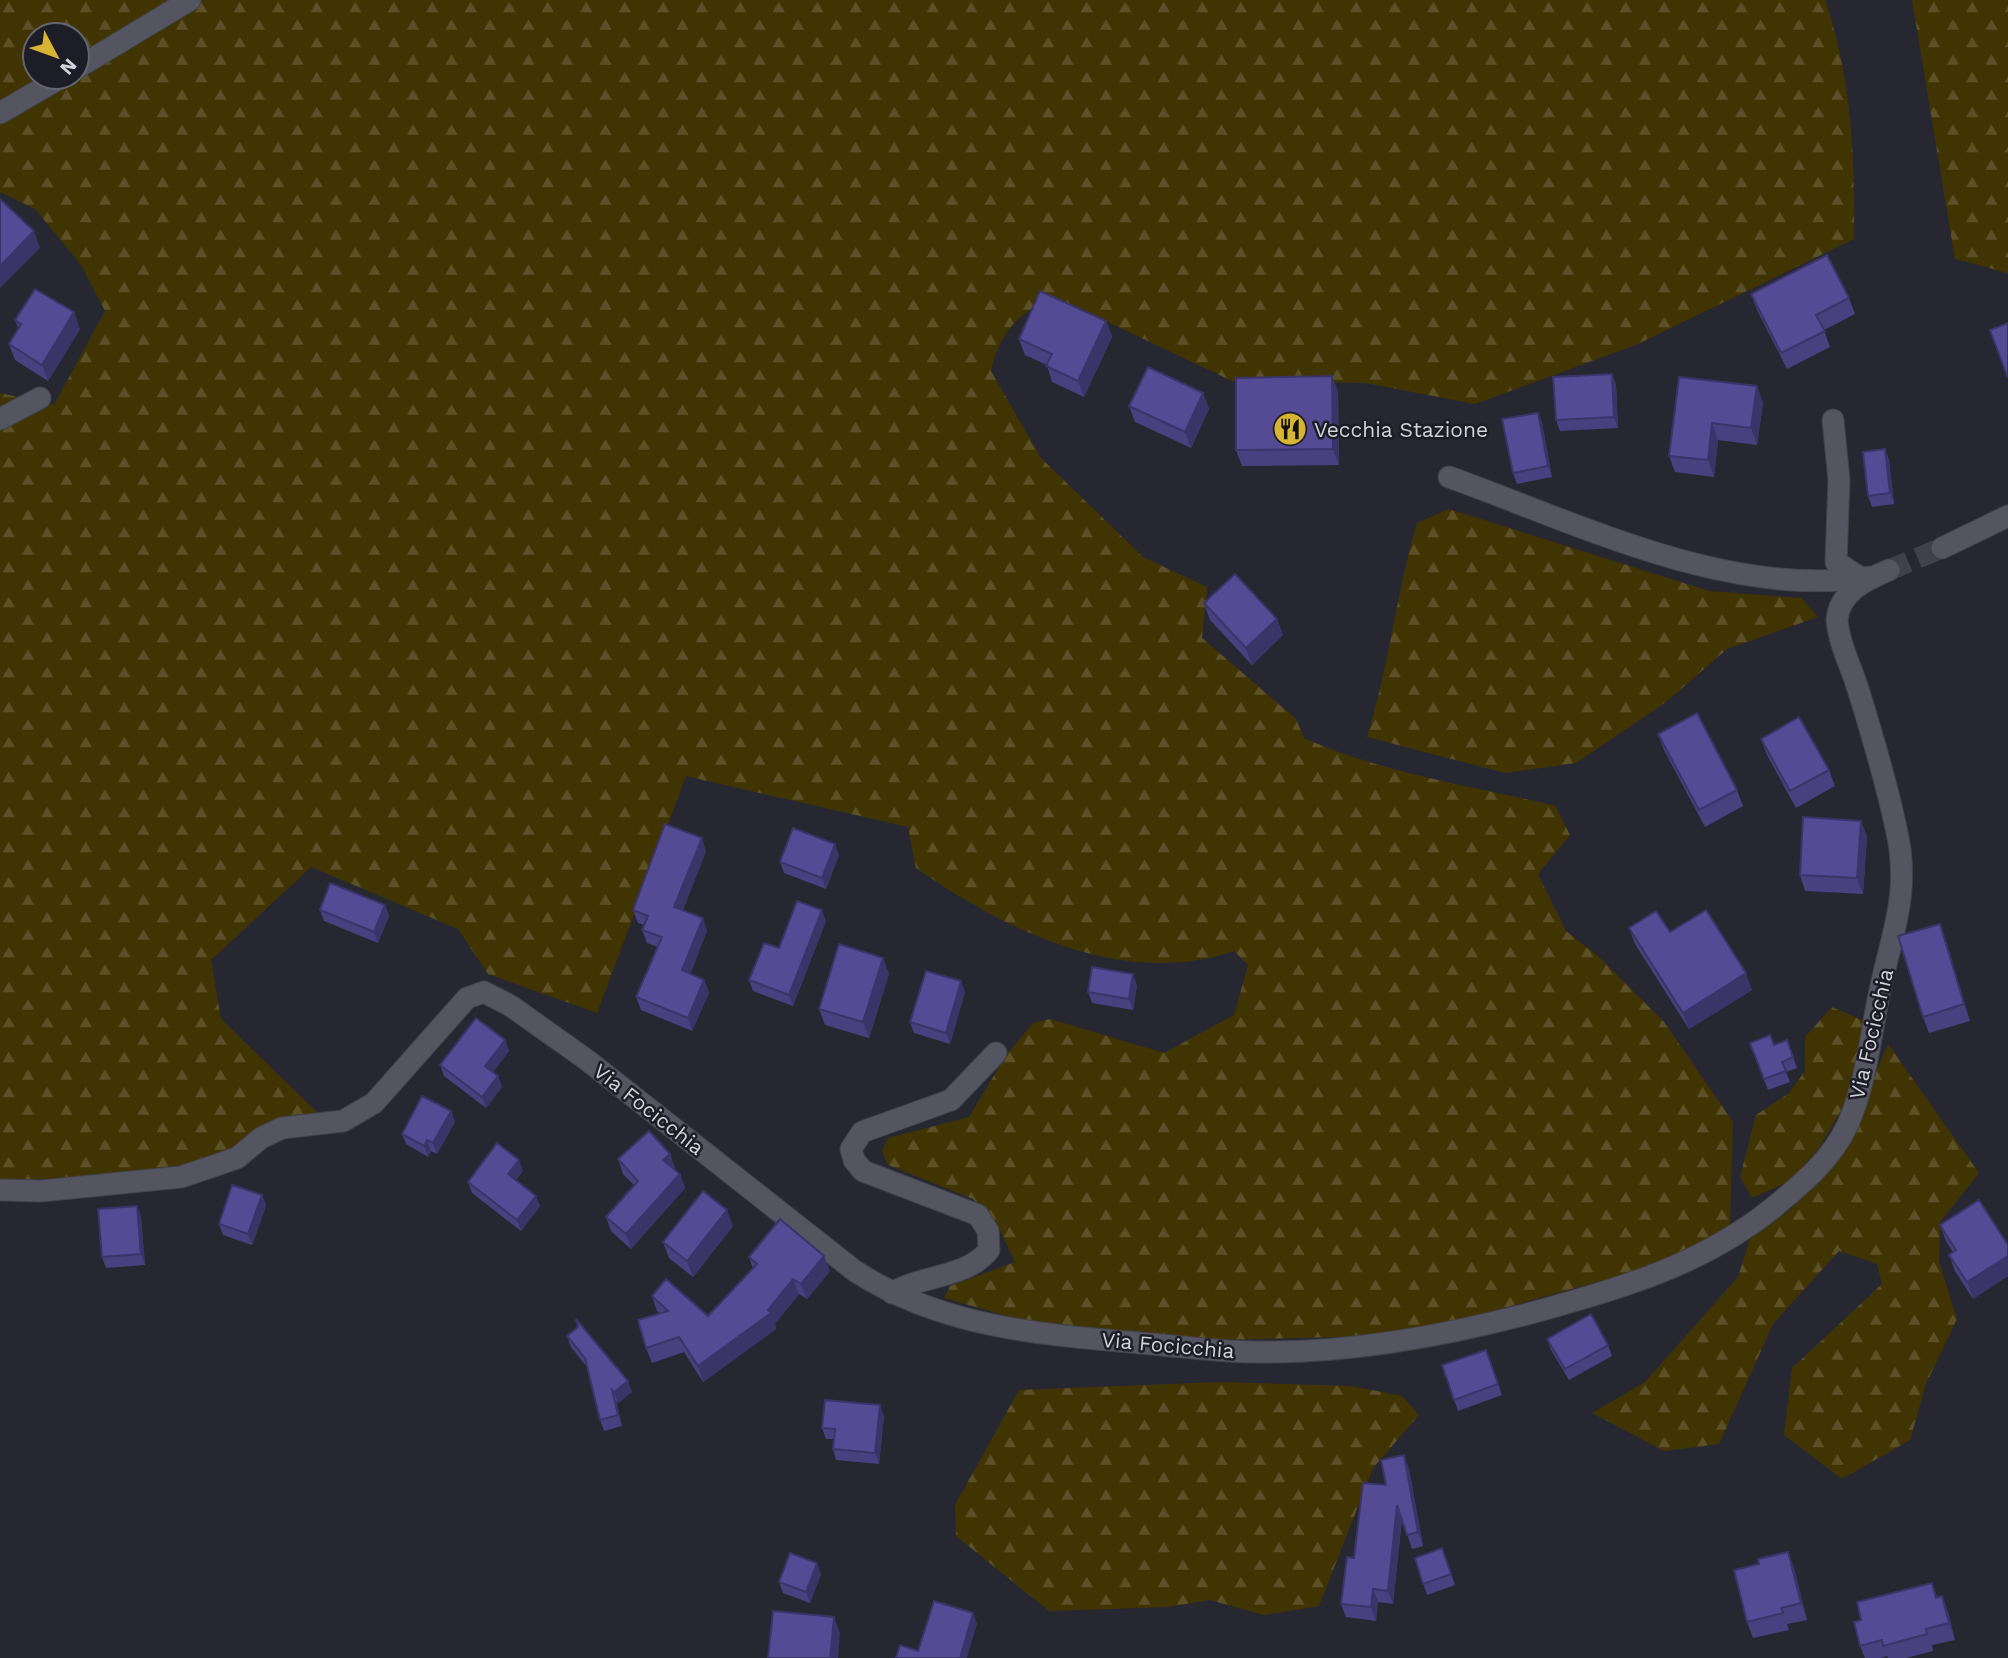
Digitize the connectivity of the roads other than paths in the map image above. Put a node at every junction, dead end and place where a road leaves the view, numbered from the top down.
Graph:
1 (190, 0) edge
2 (91, 60) edge
3 (38, 91) edge
4 (0, 113) edge
5 (40, 398) dead end
6 (0, 419) edge
7 (1833, 420) dead end
8 (1449, 477) dead end
9 (2008, 516) edge
10 (1942, 548) tunnel mouth
11 (1875, 575) junction
12 (996, 1053) dead end
13 (0, 1190) edge
14 (892, 1293) junction

1 - 2 street
3 - 4 street
5 - 6 street
7 - 11 street
8 - 11 street
9 - 10 street
11 - 14 street, Via Focicchia
12 - 14 street
13 - 14 street, Via Focicchia

